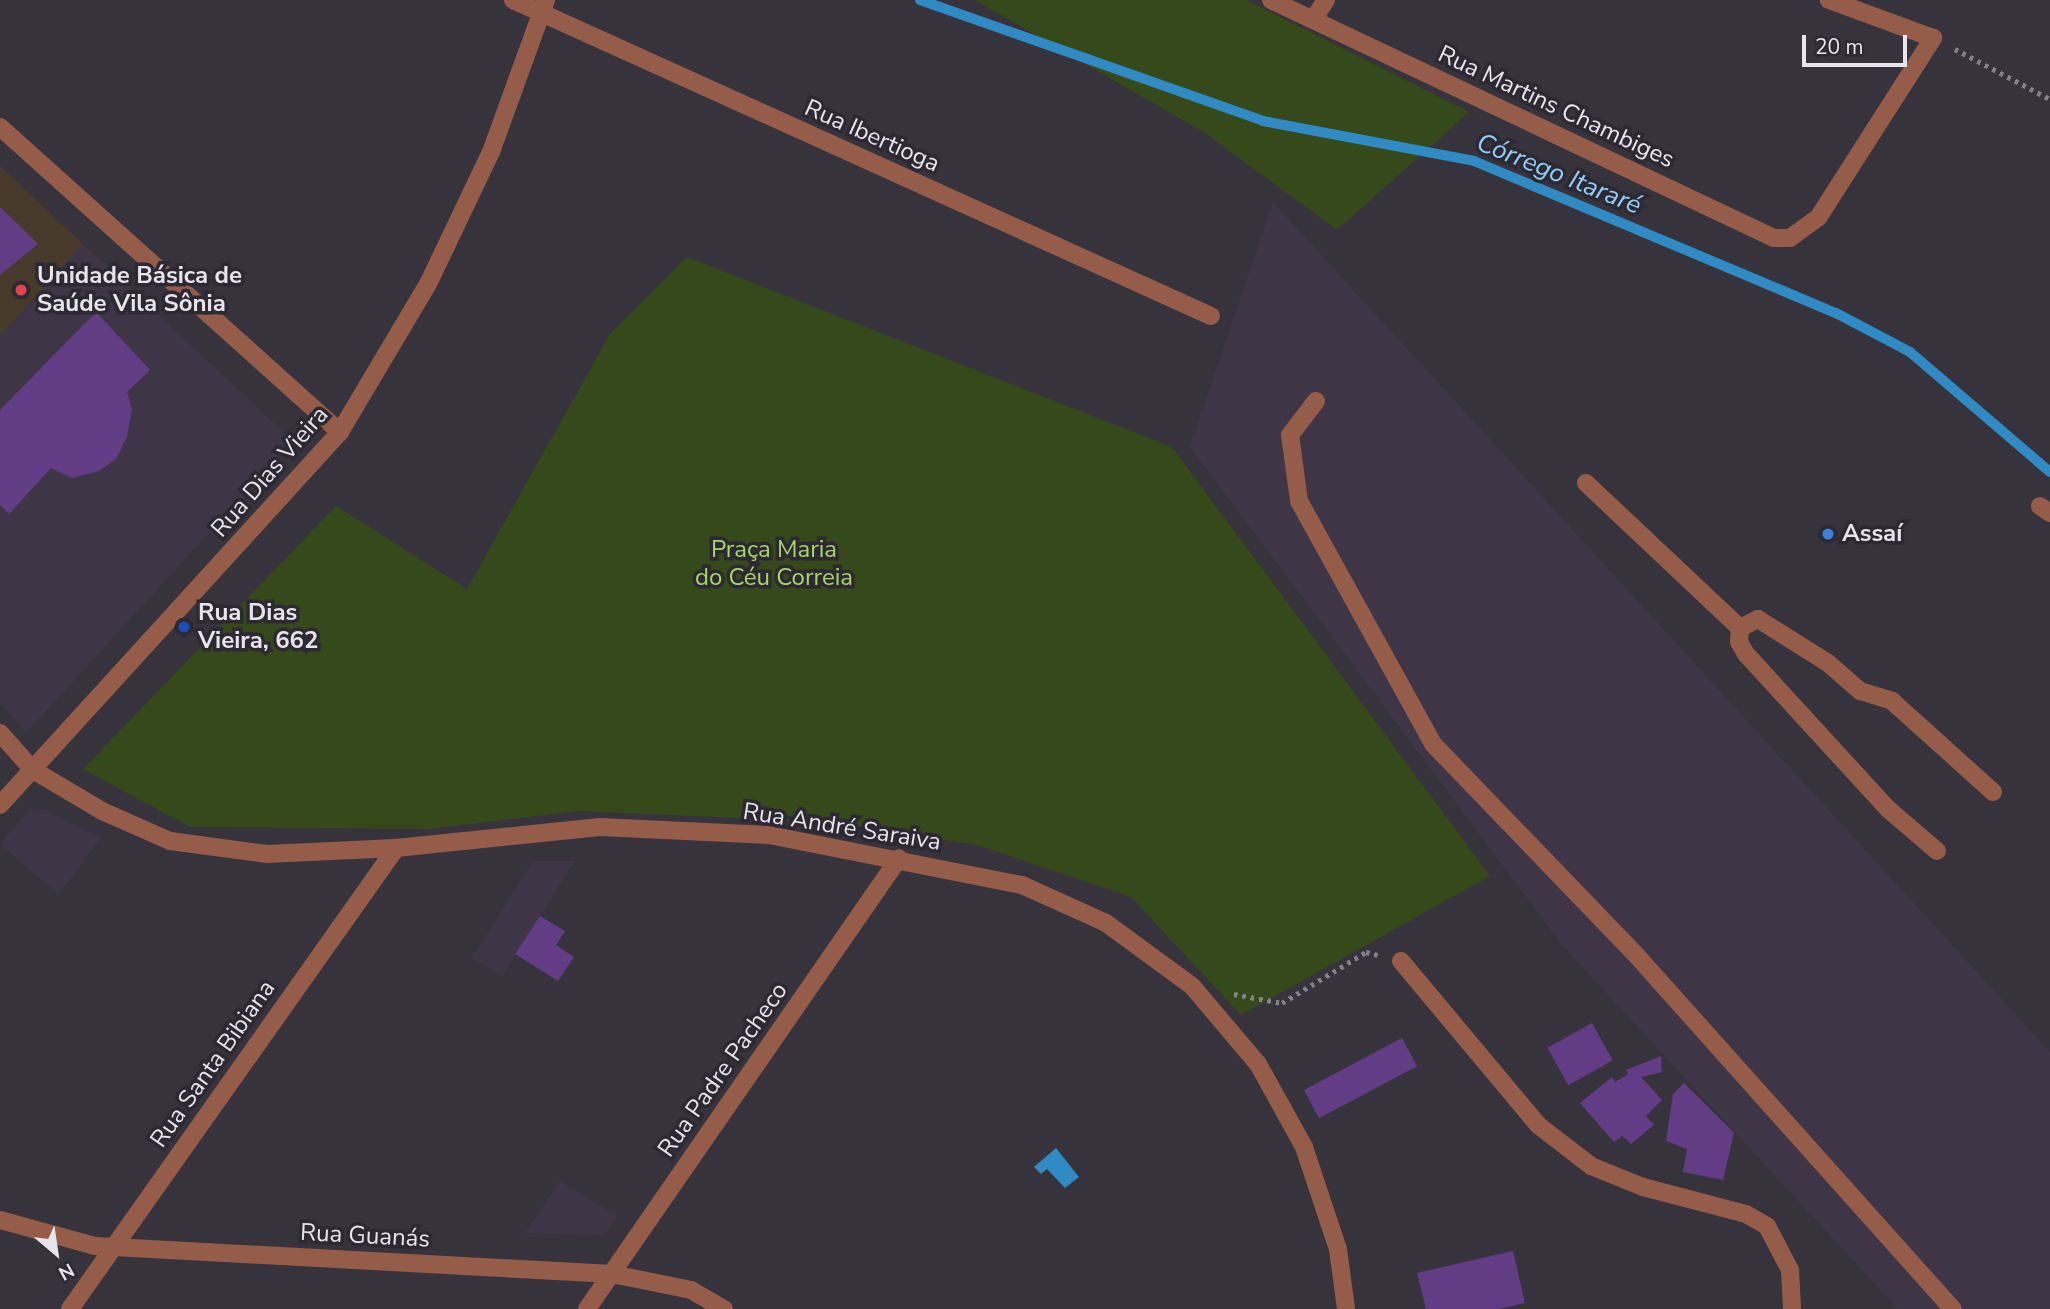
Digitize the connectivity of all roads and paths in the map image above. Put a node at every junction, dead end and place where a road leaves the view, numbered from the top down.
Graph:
1 (513, 0) edge
2 (1271, 0) edge
3 (1326, 0) edge
4 (1829, 0) edge
5 (544, 7) edge
6 (1313, 20) junction
7 (1933, 38) junction
8 (2050, 99) edge
9 (0, 127) edge
10 (1211, 316) dead end
11 (1316, 401) dead end
12 (341, 432) junction
13 (1586, 483) dead end
14 (1740, 628) junction
15 (0, 733) edge
16 (33, 770) junction
17 (1993, 792) dead end
18 (0, 805) edge
19 (396, 848) junction
20 (1937, 851) dead end
21 (899, 858) junction
22 (1401, 961) joint
23 (1192, 986) junction
24 (0, 1220) edge
25 (114, 1246) junction
26 (612, 1274) junction
27 (70, 1309) edge
28 (587, 1309) edge
29 (724, 1309) edge
30 (1346, 1309) edge
31 (1792, 1309) edge
32 (1953, 1309) edge

1 - 5 street, Rua Ibertioga
2 - 6 street, Rua Martins Chambiges
3 - 6 street
4 - 7 street
5 - 10 street, Rua Ibertioga
5 - 12 street, Rua Dias Vieira
6 - 7 street, Rua Martins Chambiges
7 - 8 path
9 - 12 street
11 - 32 street
12 - 16 street, Rua Dias Vieira
13 - 14 street
14 - 17 street
14 - 20 street
15 - 16 street, Rua André Saraiva
16 - 18 street, Rua Dias Vieira
16 - 19 street, Rua André Saraiva
19 - 21 street, Rua André Saraiva
19 - 25 street, Rua Santa Bibiana
21 - 23 street, Rua André Saraiva
21 - 26 street, Rua Padre Pacheco
22 - 23 path
22 - 31 street
23 - 30 street, Rua André Saraiva
24 - 25 street, Rua Guanás
25 - 26 street, Rua Guanás
25 - 27 street, Rua Santa Bibiana
26 - 28 street, Rua Padre Pacheco
26 - 29 street, Rua Guanás

